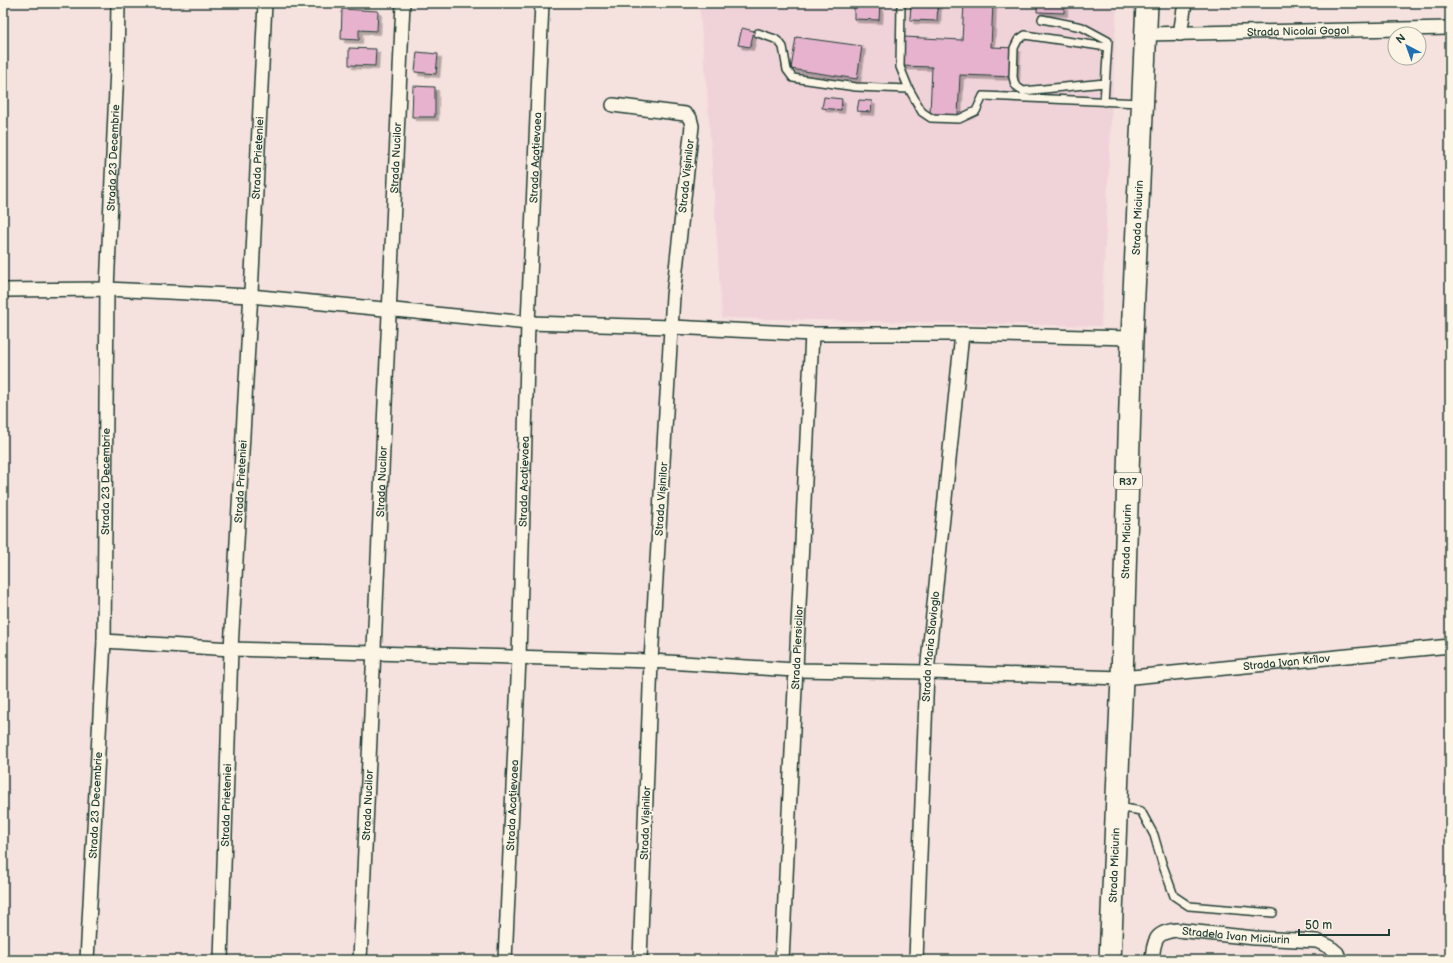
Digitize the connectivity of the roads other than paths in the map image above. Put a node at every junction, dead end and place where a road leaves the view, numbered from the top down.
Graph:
1 (118, 3) edge
2 (264, 3) edge
3 (403, 3) edge
4 (542, 3) edge
5 (901, 3) edge
6 (1147, 3) edge
7 (1185, 3) edge
8 (1042, 19) dead end
9 (1450, 28) edge
10 (758, 33) dead end
11 (1145, 34) junction
12 (1180, 34) junction
13 (1107, 47) junction
14 (1105, 83) junction
15 (909, 89) junction
16 (1104, 102) junction
17 (1142, 103) junction
18 (613, 105) dead end
19 (3, 290) edge
20 (107, 290) junction
21 (250, 296) junction
22 (388, 309) junction
23 (528, 323) junction
24 (672, 327) junction
25 (812, 334) junction
26 (962, 334) junction
27 (1132, 338) junction
28 (104, 641) junction
29 (1450, 646) edge
30 (231, 649) junction
31 (375, 653) junction
32 (519, 658) junction
33 (651, 661) junction
34 (795, 670) junction
35 (927, 672) junction
36 (1122, 678) junction
37 (1116, 806) junction
38 (1273, 913) dead end
39 (1339, 957) edge
40 (87, 960) edge
41 (221, 960) edge
42 (360, 960) edge
43 (506, 960) edge
44 (640, 960) edge
45 (782, 960) edge
46 (916, 960) edge
47 (1110, 960) edge
48 (1152, 960) edge

1 - 20 street, Strada 23 Decembrie
2 - 21 street, Strada Prieteniei
3 - 22 street, Strada Nucilor
4 - 23 street, Strada Acațievaea
5 - 15 lane
6 - 11 main road, Strada Miciurin / R37
7 - 12 street
8 - 13 lane
9 - 12 street, Strada Nicolai Gogol
10 - 15 lane
11 - 12 street, Strada Nicolai Gogol
11 - 17 main road, Strada Miciurin / R37
13 - 14 lane
13 - 14 lane
14 - 16 lane
15 - 16 lane
16 - 17 lane
17 - 27 main road, Strada Miciurin / R37
18 - 24 street, Strada Vișinilor
19 - 20 street
20 - 21 street
20 - 28 street, Strada 23 Decembrie
21 - 22 street
21 - 30 street, Strada Prieteniei
22 - 23 street
22 - 31 street, Strada Nucilor
23 - 24 street
23 - 32 street, Strada Acațievaea
24 - 25 street
24 - 33 street, Strada Vișinilor
25 - 26 street
25 - 34 street, Strada Piersicilor
26 - 27 street
26 - 35 street, Strada Maria Slavioglo
27 - 36 main road, Strada Miciurin / R37
28 - 30 street, Strada Ivan Krîlov
28 - 40 street, Strada 23 Decembrie
29 - 36 street, Strada Ivan Krîlov
30 - 31 street, Strada Ivan Krîlov
30 - 41 street, Strada Prieteniei
31 - 32 street, Strada Ivan Krîlov
31 - 42 street, Strada Nucilor
32 - 33 street, Strada Ivan Krîlov
32 - 43 street, Strada Acațievaea
33 - 34 street, Strada Ivan Krîlov
33 - 44 street, Strada Vișinilor
34 - 35 street, Strada Ivan Krîlov
34 - 45 street, Strada Piersicilor
35 - 36 street, Strada Ivan Krîlov
35 - 46 street, Strada Maria Slavioglo
36 - 37 main road, Strada Miciurin / R37
37 - 38 lane
37 - 47 main road, Strada Miciurin / R37
39 - 48 street, Stradela Ivan Miciurin

